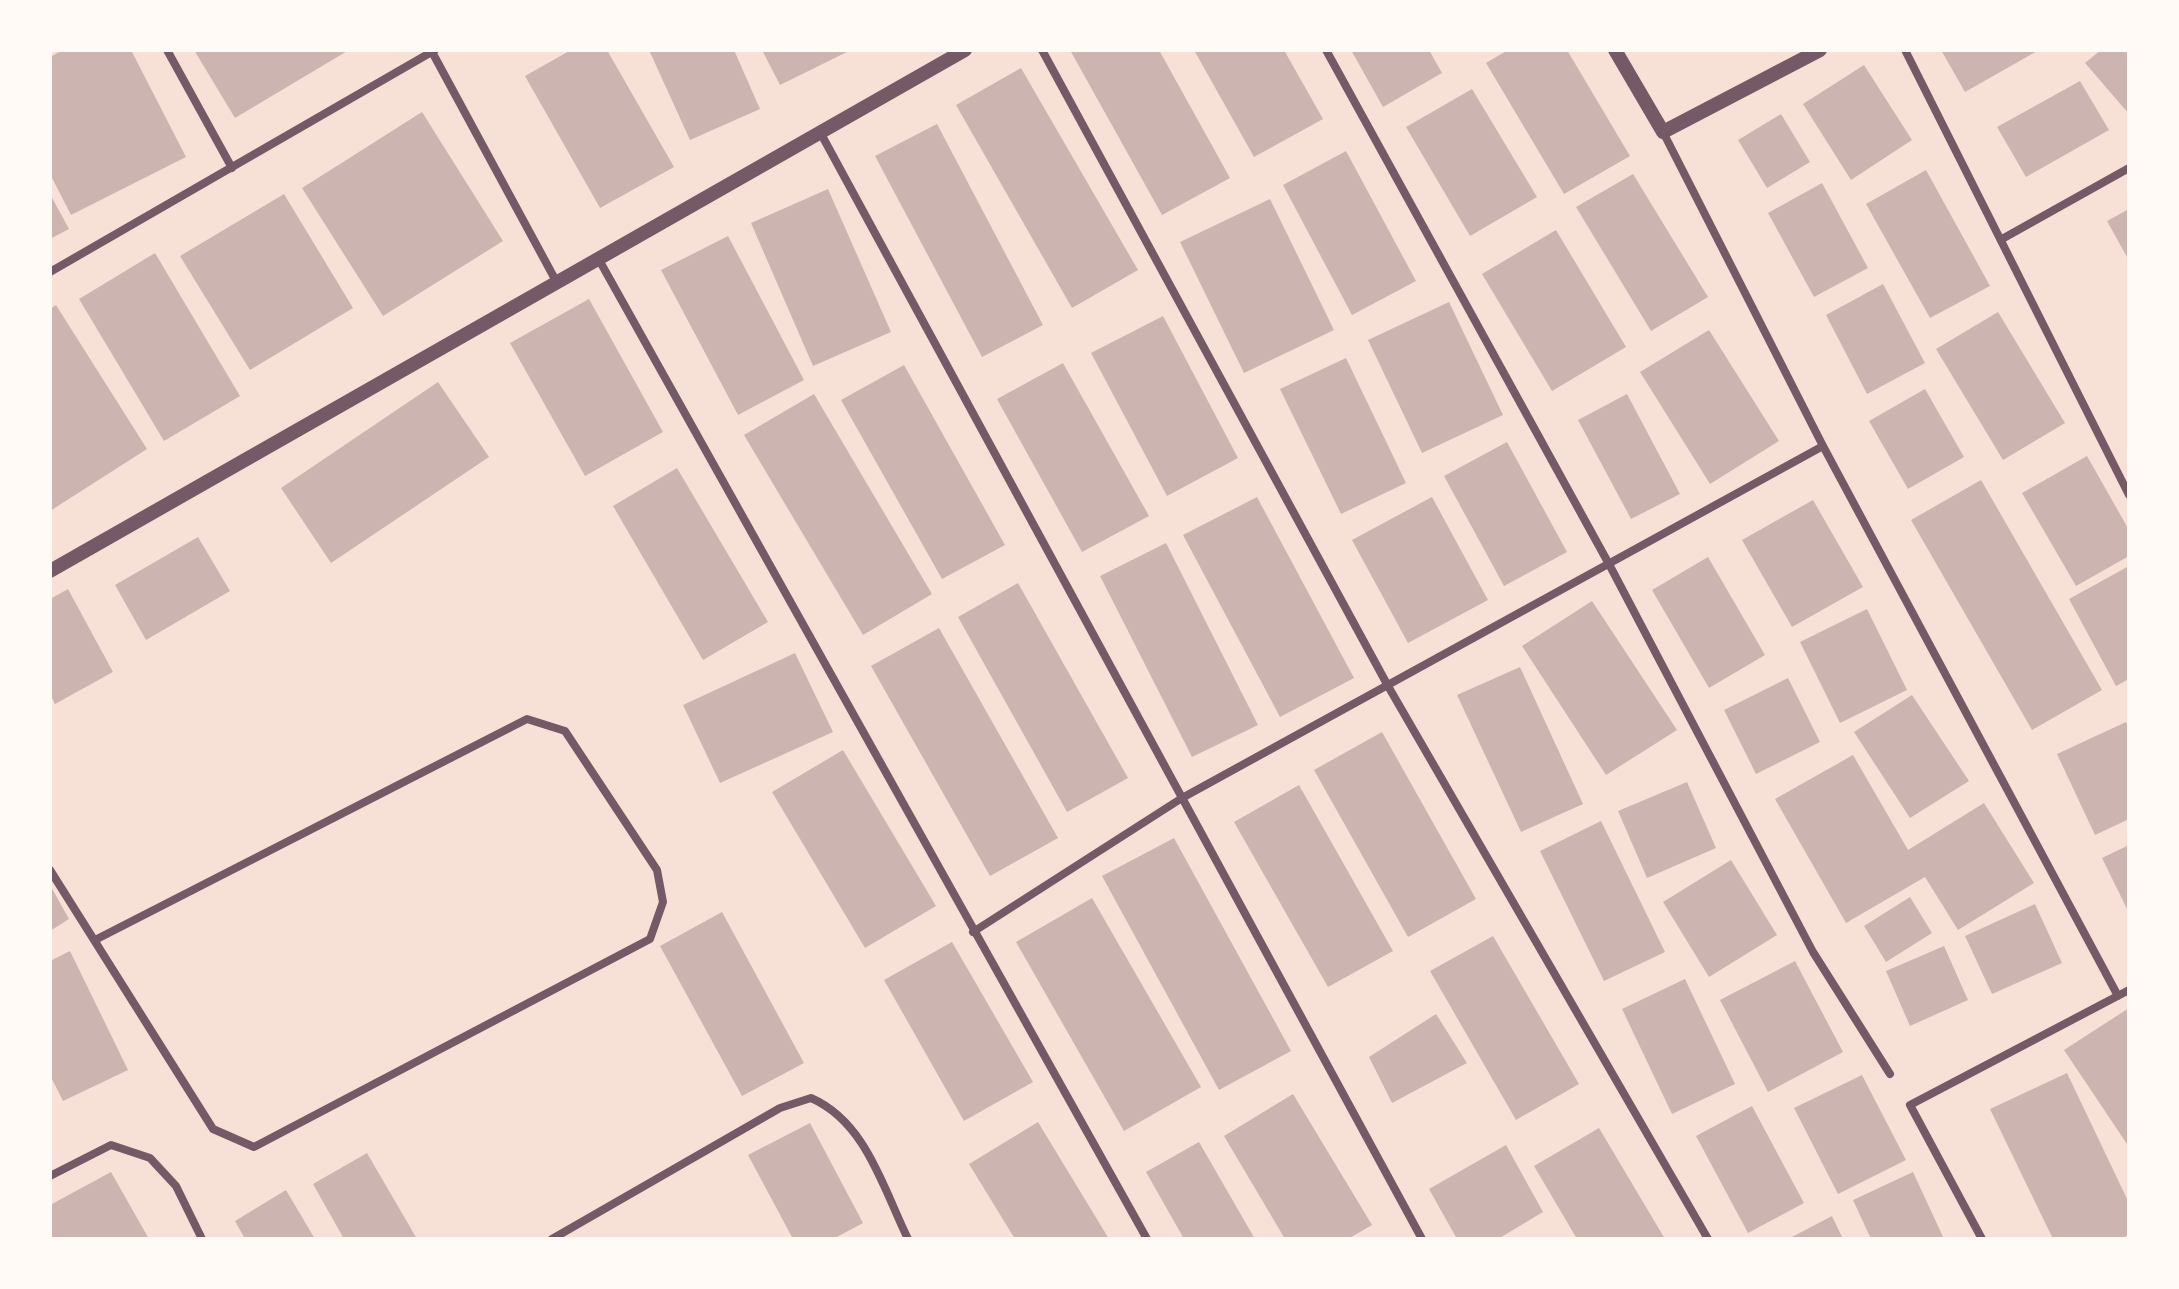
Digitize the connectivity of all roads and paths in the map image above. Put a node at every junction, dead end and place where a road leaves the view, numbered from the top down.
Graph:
1 (167, 50) edge
2 (965, 50) edge
3 (1042, 50) edge
4 (1326, 50) edge
5 (1615, 50) edge
6 (1820, 50) edge
7 (1905, 50) edge
8 (433, 51) edge
9 (820, 132) junction
10 (1663, 132) junction
11 (232, 168) junction
12 (2129, 168) edge
13 (2002, 239) junction
14 (598, 258) junction
15 (50, 272) edge
16 (556, 281) junction
17 (1823, 446) junction
18 (2129, 495) edge
19 (1610, 566) junction
20 (50, 571) edge
21 (1388, 686) junction
22 (1182, 798) junction
23 (50, 870) edge
24 (973, 932) junction
25 (95, 940) junction
26 (2129, 990) edge
27 (2118, 996) junction
28 (1890, 1074) dead end
29 (50, 1176) edge
30 (202, 1239) edge
31 (552, 1239) edge
32 (908, 1239) edge
33 (1147, 1239) edge
34 (1422, 1239) edge
35 (1708, 1239) edge
36 (1982, 1239) edge

1 - 11 street
2 - 9 street
3 - 21 street
4 - 19 street
5 - 10 street
6 - 10 street
7 - 13 street
8 - 11 street
8 - 16 street
9 - 14 street
9 - 22 street
10 - 17 street
11 - 15 street
12 - 13 street
13 - 18 street
14 - 16 street
14 - 24 street
16 - 20 street
17 - 19 street
17 - 27 street
19 - 21 street
19 - 28 street
21 - 22 street
21 - 35 street
22 - 24 street
22 - 34 street
23 - 25 street
24 - 33 street
25 - 25 street
26 - 27 street
27 - 36 street
29 - 30 street
31 - 32 street

